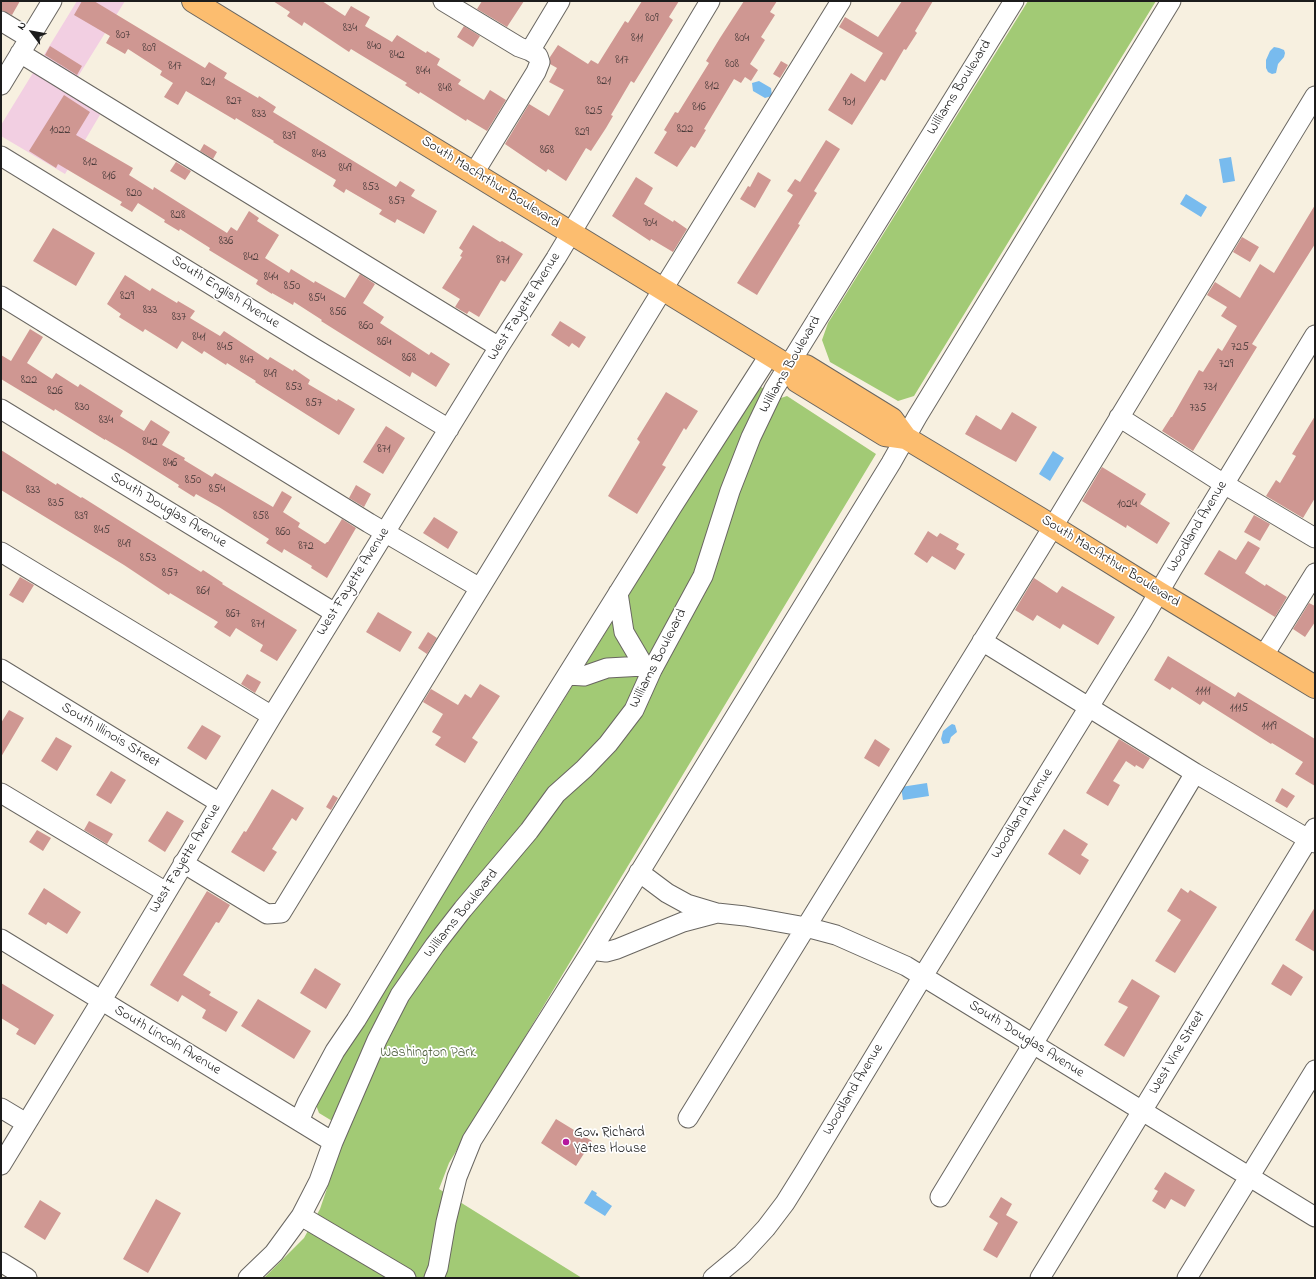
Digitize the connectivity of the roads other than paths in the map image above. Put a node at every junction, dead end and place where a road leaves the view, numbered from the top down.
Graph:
1 (52, 1) edge
2 (193, 1) edge
3 (443, 1) edge
4 (560, 1) edge
5 (710, 1) edge
6 (841, 1) edge
7 (1014, 1) edge
8 (1170, 1) edge
9 (1, 21) edge
10 (25, 46) junction
11 (530, 51) junction
12 (1, 85) edge
13 (1315, 96) edge
14 (1, 156) edge
15 (474, 173) junction
16 (570, 233) junction
17 (663, 289) junction
18 (1, 296) edge
19 (1315, 335) edge
20 (499, 347) junction
21 (770, 354) junction
22 (788, 366) junction
23 (1, 409) edge
24 (1119, 417) junction
25 (449, 429) junction
26 (906, 438) junction
27 (1224, 484) junction
28 (1053, 526) junction
29 (385, 532) junction
30 (1315, 538) edge
31 (1, 552) edge
32 (1315, 573) edge
33 (480, 588) junction
34 (1158, 592) junction
35 (618, 593) junction
36 (335, 613) junction
37 (982, 641) junction
38 (1264, 655) junction
39 (648, 668) junction
40 (1, 669) edge
41 (567, 675) junction
42 (1315, 687) edge
43 (1089, 706) junction
44 (272, 716) junction
45 (1196, 773) junction
46 (1, 793) edge
47 (220, 803) junction
48 (1313, 837) edge
49 (183, 863) junction
50 (639, 872) junction
51 (166, 892) junction
52 (717, 913) junction
53 (806, 927) junction
54 (1, 939) edge
55 (592, 948) junction
56 (923, 976) junction
57 (101, 1001) junction
58 (1033, 1044) junction
59 (1315, 1070) edge
60 (1, 1108) edge
61 (1142, 1112) junction
62 (688, 1118) dead end
63 (299, 1121) junction
64 (26, 1124) junction
65 (333, 1142) junction
66 (1, 1165) edge
67 (1249, 1177) junction
68 (940, 1196) dead end
69 (301, 1216) junction
70 (1315, 1217) edge
71 (1, 1262) edge
72 (27, 1278) edge
73 (248, 1278) edge
74 (406, 1278) edge
75 (434, 1278) edge
76 (713, 1278) edge
77 (1040, 1278) edge
78 (1187, 1278) edge

1 - 10 street
2 - 15 main road, South MacArthur Boulevard
3 - 11 street
4 - 11 street
5 - 16 street, West Fayette Avenue
6 - 17 street
7 - 22 street, Williams Boulevard
8 - 26 street
9 - 10 street
10 - 12 street
10 - 20 street
11 - 15 street
13 - 24 street
14 - 25 street, South English Avenue
15 - 16 main road, South MacArthur Boulevard
16 - 17 main road, South MacArthur Boulevard
16 - 20 street, West Fayette Avenue
17 - 21 main road, South MacArthur Boulevard
17 - 33 street
18 - 29 street
19 - 27 street, Woodland Avenue
20 - 25 street, West Fayette Avenue
21 - 22 main road, South MacArthur Boulevard
21 - 35 street, Williams Boulevard
22 - 26 main road, South MacArthur Boulevard
22 - 39 street, Williams Boulevard
23 - 36 street, South Douglas Avenue
24 - 27 street
24 - 28 street
25 - 29 street, West Fayette Avenue
26 - 28 main road, South MacArthur Boulevard
26 - 50 street
27 - 30 street
27 - 34 street, Woodland Avenue
28 - 34 main road, South MacArthur Boulevard
28 - 37 street
29 - 33 street
29 - 36 street, West Fayette Avenue
31 - 44 street
32 - 38 street
33 - 49 street
34 - 38 main road, South MacArthur Boulevard
34 - 43 street, Woodland Avenue
35 - 39 street
35 - 41 street, Williams Boulevard
36 - 44 street, West Fayette Avenue
37 - 43 street
37 - 53 street
38 - 42 main road, South MacArthur Boulevard
39 - 41 street
39 - 65 street, Williams Boulevard
40 - 47 street, South Illinois Street
41 - 63 street, Williams Boulevard
43 - 45 street
43 - 56 street, Woodland Avenue
44 - 47 street, West Fayette Avenue
45 - 48 street
45 - 58 street
46 - 51 street
47 - 49 street, West Fayette Avenue
48 - 61 street, West Vine Street
49 - 51 street, West Fayette Avenue
50 - 52 street, South Douglas Avenue
50 - 55 street
51 - 57 street, West Fayette Avenue
52 - 53 street, South Douglas Avenue
52 - 55 street, South Douglas Avenue
53 - 56 street, South Douglas Avenue
53 - 62 street
54 - 57 street, South Lincoln Avenue
55 - 75 street
56 - 58 street, South Douglas Avenue
56 - 76 street, Woodland Avenue
57 - 63 street, South Lincoln Avenue
57 - 64 street, West Fayette Avenue
58 - 61 street, South Douglas Avenue
58 - 68 street
59 - 67 street
60 - 64 street
61 - 67 street, South Douglas Avenue
61 - 77 street, West Vine Street
63 - 65 street, South Lincoln Avenue
64 - 66 street, West Fayette Avenue
65 - 69 street, Williams Boulevard
67 - 70 street, South Douglas Avenue
67 - 78 street
69 - 73 street, Williams Boulevard
69 - 74 street
71 - 72 street

